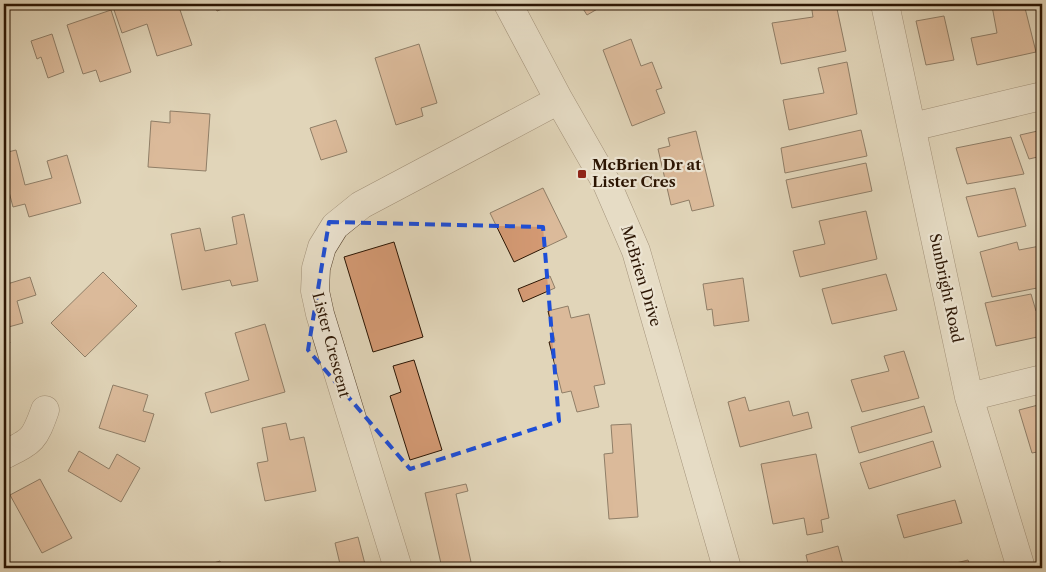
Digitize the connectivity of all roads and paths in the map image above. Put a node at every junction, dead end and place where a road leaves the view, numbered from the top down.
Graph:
1 (508, 4) edge
2 (885, 4) edge
3 (1042, 96) edge
4 (559, 100) junction
5 (912, 127) junction
6 (1042, 379) edge
7 (969, 397) junction
8 (45, 410) dead end
9 (4, 455) edge
10 (398, 568) edge
11 (727, 568) edge
12 (1021, 568) edge

1 - 4 street, McBrien Drive
2 - 5 street, Sunbright Road
3 - 5 street
4 - 10 street, Lister Crescent
4 - 11 street, McBrien Drive
5 - 7 street, Sunbright Road
6 - 7 street
7 - 12 street, Sunbright Road
8 - 9 street

